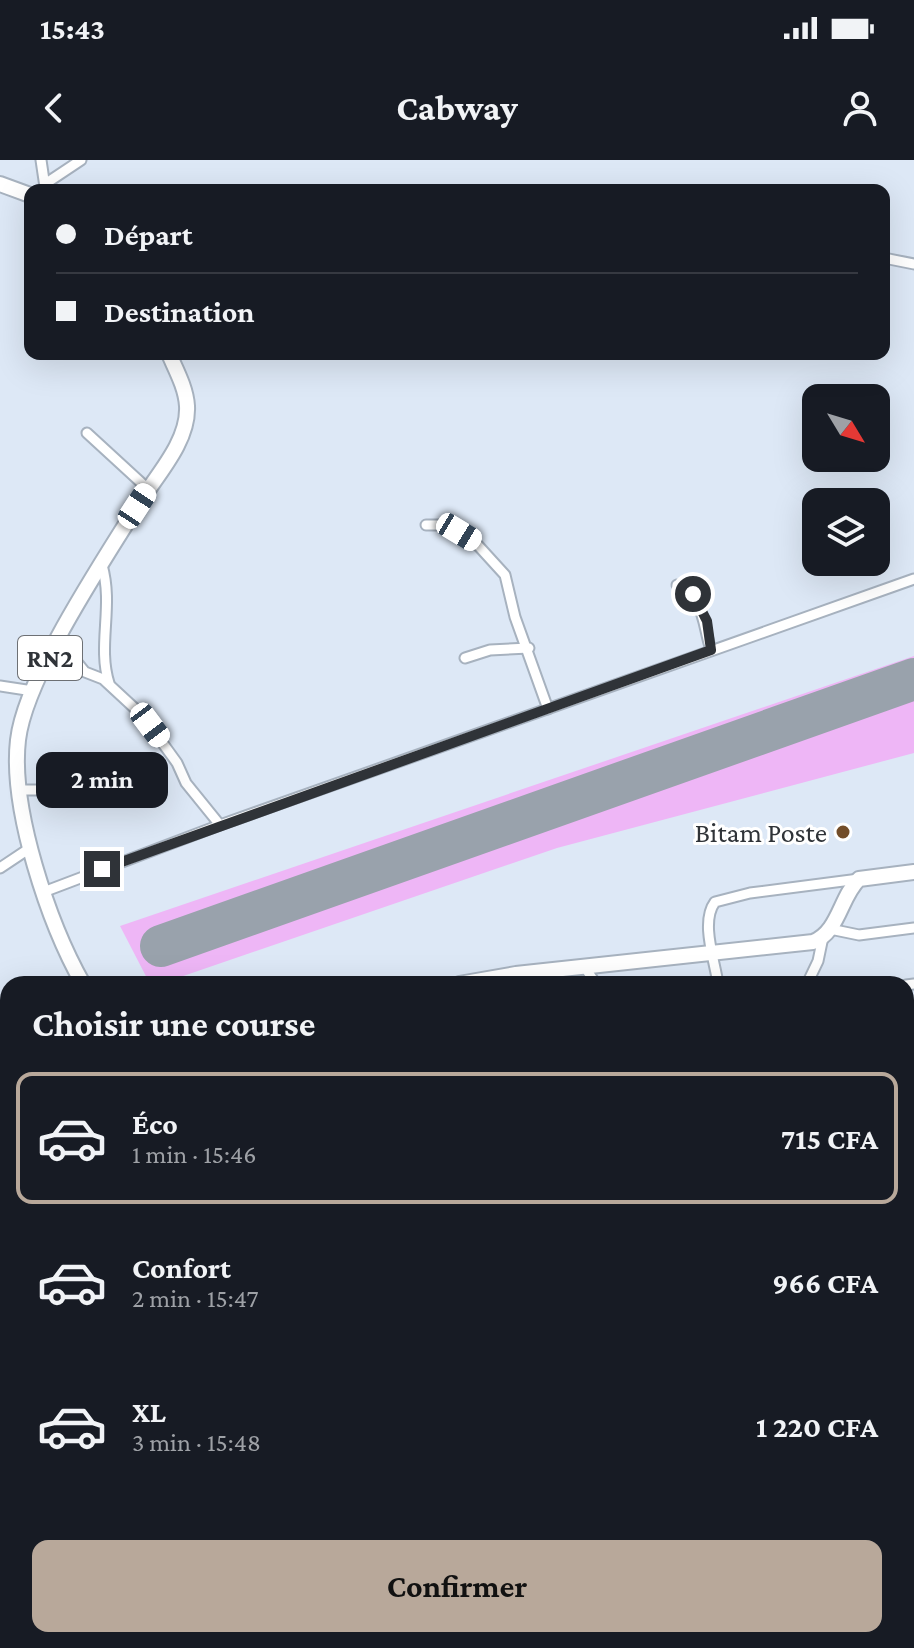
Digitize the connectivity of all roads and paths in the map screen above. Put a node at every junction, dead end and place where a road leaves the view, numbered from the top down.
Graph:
1 (41, 160) edge
2 (81, 160) edge
3 (0, 184) edge
4 (45, 184) edge
5 (49, 184) edge
6 (24, 193) edge
7 (890, 259) edge
8 (914, 264) edge
9 (171, 360) edge
10 (87, 433) dead end
11 (148, 489) junction
12 (426, 525) dead end
13 (102, 565) junction
14 (914, 579) edge
15 (677, 585) dead end
16 (59, 640) junction
17 (529, 648) junction
18 (711, 650) junction
19 (465, 658) dead end
20 (109, 684) junction
21 (0, 686) edge
22 (33, 691) junction
23 (548, 709) junction
24 (71, 775) dead end
25 (19, 790) junction
26 (220, 825) junction
27 (30, 848) junction
28 (0, 868) edge
29 (914, 872) edge
30 (859, 879) junction
31 (46, 891) junction
32 (914, 928) edge
33 (826, 933) junction
34 (714, 954) junction
35 (584, 966) junction
36 (80, 976) edge
37 (515, 976) edge
38 (591, 976) edge
39 (717, 976) edge
40 (811, 976) edge

1 - 4 street
2 - 5 street
3 - 6 highway
7 - 8 street
9 - 11 highway, RN2
10 - 11 street
11 - 13 highway, RN2
12 - 17 street
13 - 16 highway, RN2
13 - 20 street
14 - 18 street
15 - 18 street
16 - 20 street
16 - 22 highway, RN2
17 - 19 street
17 - 23 street
18 - 23 street
20 - 26 street
21 - 22 street
22 - 25 highway, RN2
23 - 26 street
24 - 25 street
25 - 27 highway, RN2
26 - 31 street
27 - 28 street
27 - 31 highway, RN2
29 - 30 highway
30 - 33 highway
30 - 34 street
31 - 36 highway, RN2
32 - 33 street
33 - 34 highway
33 - 40 street
34 - 35 highway
34 - 39 street
35 - 37 highway
35 - 38 street

